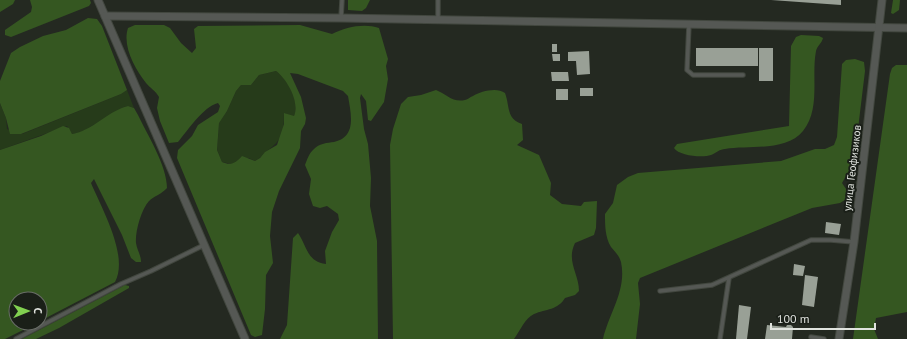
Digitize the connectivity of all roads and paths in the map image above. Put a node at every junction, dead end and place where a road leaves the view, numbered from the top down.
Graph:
1 (98, 0) edge
2 (342, 0) edge
3 (438, 0) edge
4 (882, 0) edge
5 (105, 16) junction
6 (341, 18) junction
7 (438, 20) junction
8 (689, 24) junction
9 (879, 27) junction
10 (907, 28) edge
11 (743, 75) dead end
12 (854, 242) junction
13 (204, 245) junction
14 (729, 278) junction
15 (660, 291) dead end
16 (811, 337) dead end
17 (16, 339) edge
18 (245, 339) edge
19 (720, 339) edge
20 (824, 339) edge
21 (839, 339) edge

1 - 5 street
2 - 6 lane
3 - 7 lane
4 - 9 street, улица Геофизиков
5 - 6 street
5 - 13 street
6 - 7 street
7 - 8 street
8 - 9 street
8 - 11 lane
9 - 10 street
9 - 12 street, улица Геофизиков
12 - 14 lane
12 - 21 street, улица Геофизиков
13 - 17 lane
13 - 18 street
14 - 15 lane
14 - 19 lane
16 - 20 lane

